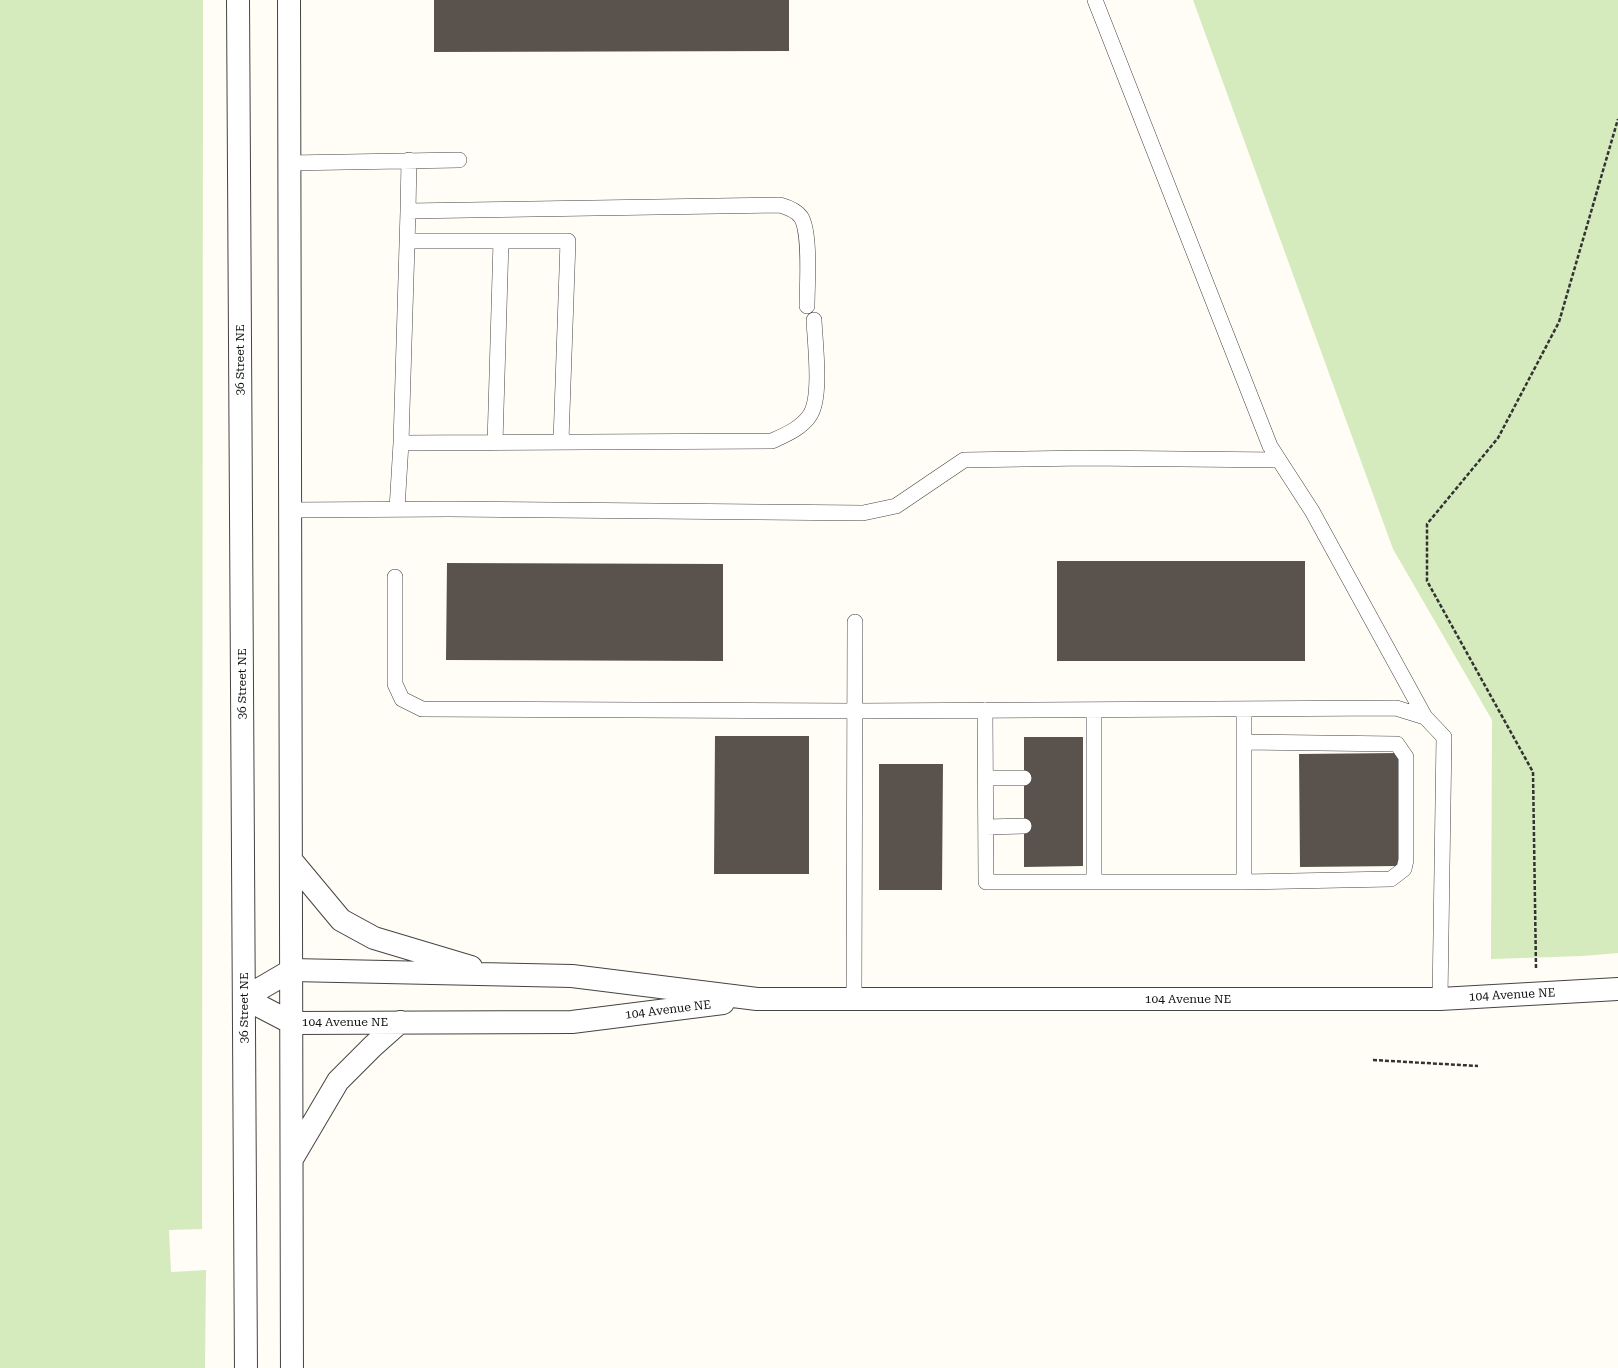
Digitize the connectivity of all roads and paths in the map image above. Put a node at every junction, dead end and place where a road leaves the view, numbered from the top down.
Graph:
1 (238, 0) edge
2 (289, 0) edge
3 (1096, 0) edge
4 (1618, 119) edge
5 (410, 160) junction
6 (459, 160) dead end
7 (289, 163) junction
8 (408, 211) junction
9 (408, 241) junction
10 (501, 241) junction
11 (808, 306) dead end
12 (814, 320) dead end
13 (561, 442) junction
14 (495, 443) junction
15 (401, 444) junction
16 (1279, 460) junction
17 (396, 509) junction
18 (290, 510) junction
19 (395, 577) dead end
20 (855, 622) dead end
21 (1244, 709) junction
22 (985, 710) junction
23 (1094, 710) junction
24 (855, 711) junction
25 (1425, 717) junction
26 (1244, 742) junction
27 (986, 778) junction
28 (1024, 778) dead end
29 (1024, 826) dead end
30 (986, 827) junction
31 (291, 860) junction
32 (1094, 882) junction
33 (1244, 882) junction
34 (292, 970) junction
35 (496, 975) junction
36 (1618, 989) edge
37 (1536, 994) junction
38 (244, 998) junction
39 (757, 999) junction
40 (854, 999) junction
41 (1440, 999) junction
42 (400, 1022) junction
43 (292, 1023) junction
44 (1373, 1060) dead end
45 (1478, 1066) dead end
46 (292, 1160) junction
47 (246, 1368) edge
48 (292, 1368) edge

1 - 38 street, 36 Street NE
2 - 7 street
3 - 16 lane
4 - 37 path
5 - 6 lane
5 - 7 lane
5 - 8 lane
7 - 18 street
8 - 9 lane
8 - 11 lane
9 - 10 lane
9 - 15 lane
10 - 13 lane
10 - 14 lane
12 - 13 lane
13 - 14 lane
14 - 15 lane
15 - 17 lane
16 - 17 lane
16 - 25 lane
17 - 18 lane
18 - 31 street
19 - 24 lane
20 - 24 lane
21 - 23 lane
21 - 25 lane
21 - 26 lane
22 - 23 lane
22 - 24 lane
22 - 27 lane
23 - 32 lane
24 - 40 lane
25 - 41 lane
26 - 33 lane
26 - 33 lane
27 - 28 lane
27 - 30 lane
29 - 30 lane
30 - 32 lane
31 - 34 street
31 - 35 street
32 - 33 lane
34 - 35 street, 104 Avenue NE
34 - 38 street
34 - 43 street
35 - 39 street, 104 Avenue NE
36 - 37 street, 104 Avenue NE
37 - 41 street, 104 Avenue NE
38 - 43 street, 104 Avenue NE
38 - 47 street, 36 Street NE
39 - 40 street, 104 Avenue NE
39 - 42 street, 104 Avenue NE
40 - 41 street, 104 Avenue NE
42 - 43 street, 104 Avenue NE
42 - 46 street
43 - 46 street
44 - 45 path
46 - 48 street

